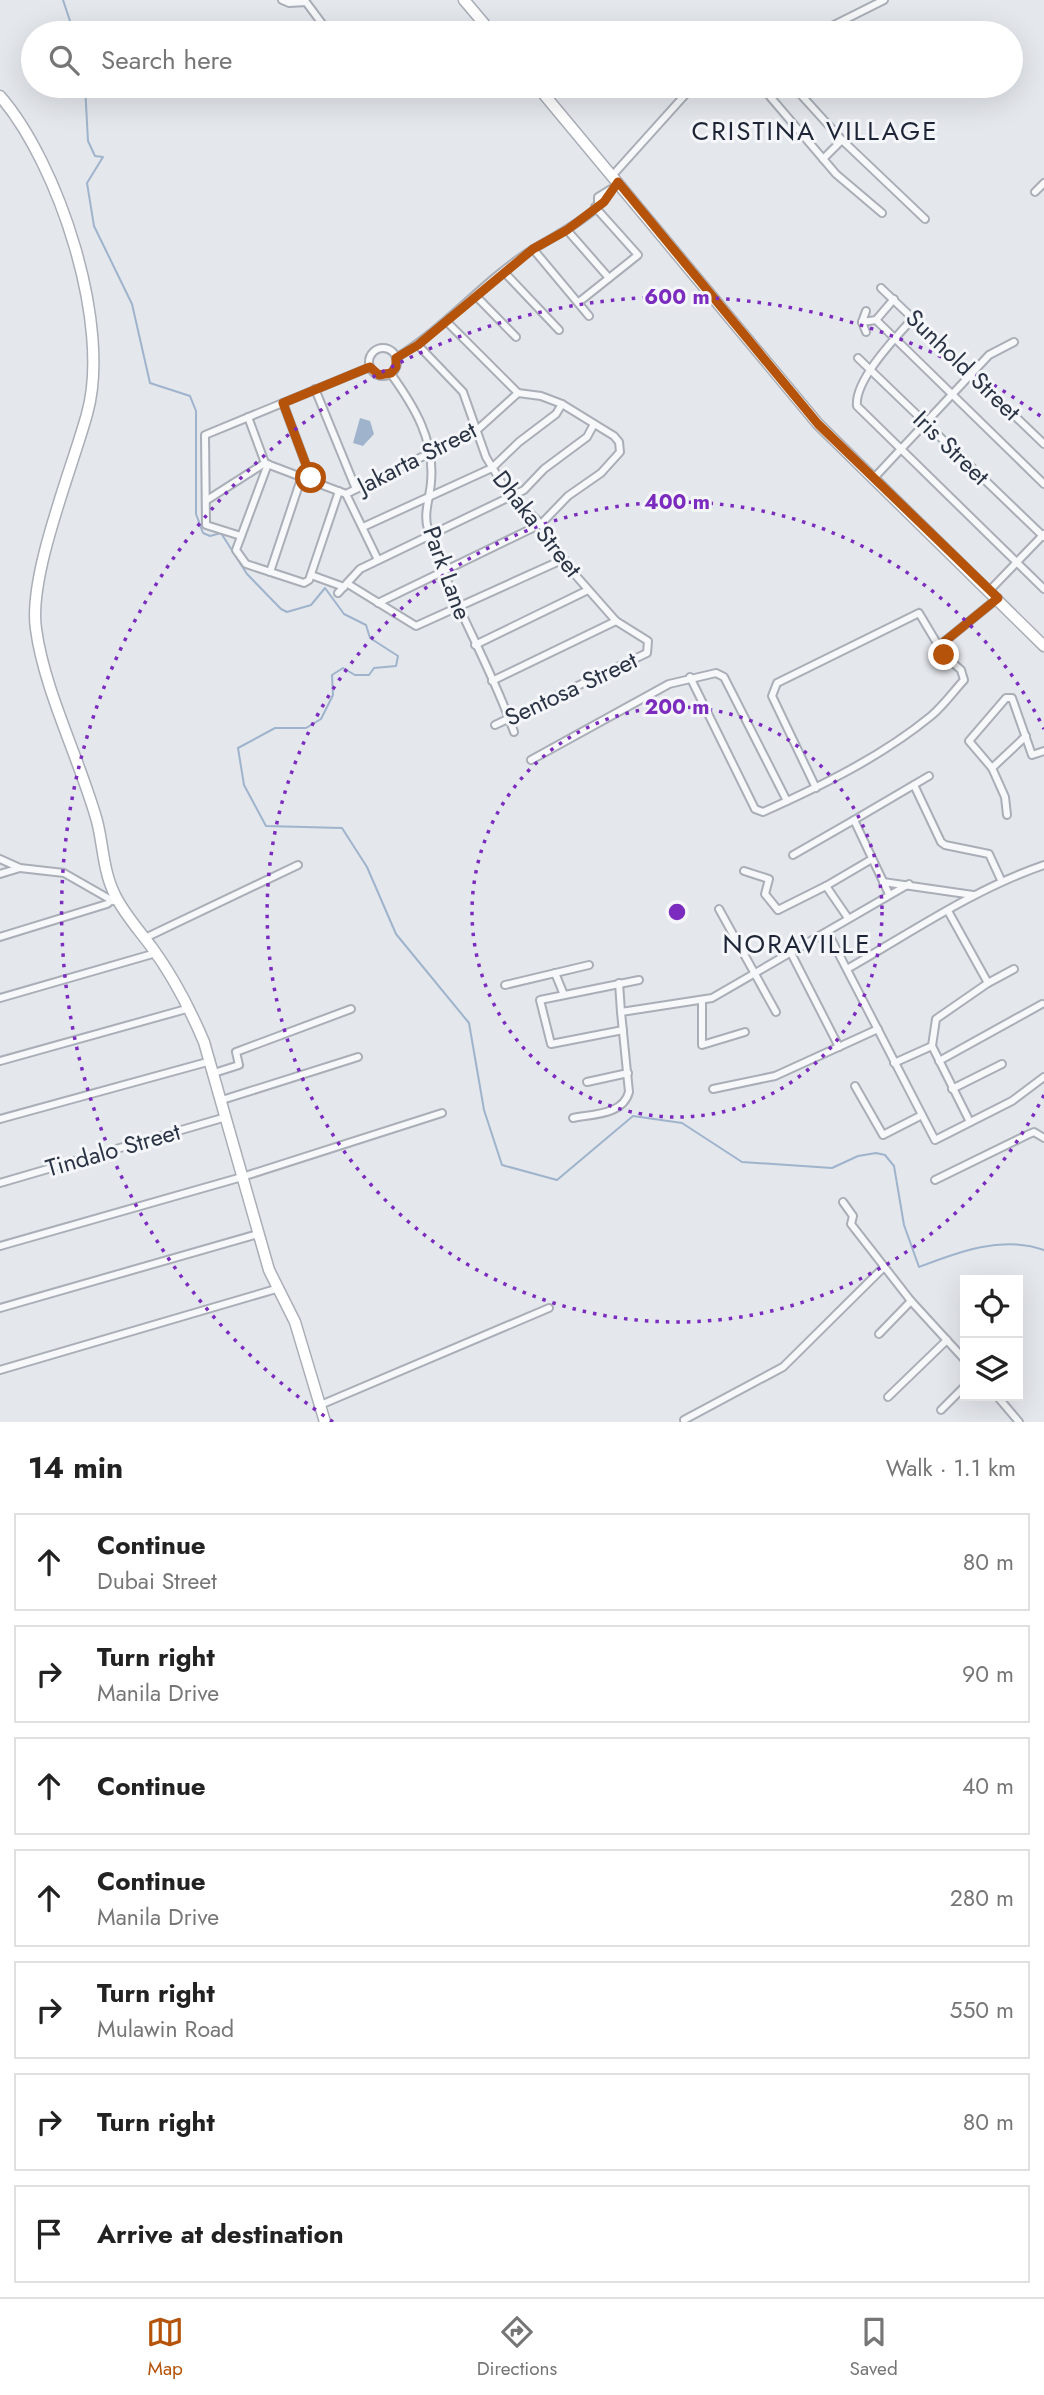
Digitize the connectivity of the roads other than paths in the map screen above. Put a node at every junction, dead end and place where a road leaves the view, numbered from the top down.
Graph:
1 (282, 0) edge
2 (464, 0) edge
3 (884, 0) edge
4 (320, 21) edge
5 (482, 21) edge
6 (842, 21) edge
7 (0, 96) edge
8 (547, 98) edge
9 (683, 98) edge
10 (771, 98) edge
11 (804, 98) edge
12 (842, 141) junction
13 (824, 159) junction
14 (615, 179) junction
15 (1044, 183) edge
16 (1035, 192) dead end
17 (596, 206) junction
18 (882, 213) dead end
19 (926, 219) dead end
20 (567, 230) junction
21 (533, 249) junction
22 (504, 272) junction
23 (609, 278) junction
24 (881, 288) dead end
25 (476, 296) junction
26 (894, 299) junction
27 (579, 302) junction
28 (866, 311) dead end
29 (589, 316) dead end
30 (914, 317) junction
31 (876, 320) junction
32 (446, 321) junction
33 (862, 322) junction
34 (559, 330) dead end
35 (866, 332) dead end
36 (516, 337) dead end
37 (893, 340) junction
38 (1014, 342) dead end
39 (418, 345) junction
40 (396, 358) junction
41 (858, 358) dead end
42 (370, 367) junction
43 (870, 370) junction
44 (391, 373) junction
45 (972, 374) junction
46 (315, 389) junction
47 (518, 393) junction
48 (952, 396) junction
49 (283, 403) junction
50 (562, 404) junction
51 (248, 417) junction
52 (926, 423) junction
53 (594, 424) junction
54 (477, 429) junction
55 (1044, 444) edge
56 (900, 451) junction
57 (430, 454) junction
58 (267, 464) junction
59 (492, 468) junction
60 (302, 476) junction
61 (311, 478) junction
62 (873, 478) junction
63 (1044, 484) edge
64 (356, 489) junction
65 (343, 492) junction
66 (429, 495) junction
67 (513, 496) junction
68 (207, 500) junction
69 (541, 524) junction
70 (363, 527) junction
71 (242, 536) junction
72 (430, 536) junction
73 (1044, 536) edge
74 (564, 559) junction
75 (378, 560) junction
76 (1017, 563) junction
77 (442, 571) junction
78 (270, 572) junction
79 (311, 575) junction
80 (346, 586) junction
81 (1044, 589) edge
82 (588, 590) junction
83 (338, 593) dead end
84 (994, 594) junction
85 (379, 603) junction
86 (457, 607) junction
87 (616, 621) junction
88 (475, 645) junction
89 (939, 646) junction
90 (1044, 646) edge
91 (647, 653) joint
92 (690, 677) junction
93 (492, 681) junction
94 (509, 719) junction
95 (495, 725) dead end
96 (514, 732) dead end
97 (1026, 736) junction
98 (1044, 751) edge
99 (531, 760) dead end
100 (992, 768) junction
101 (929, 776) dead end
102 (915, 785) junction
103 (816, 788) junction
104 (787, 801) junction
105 (1007, 815) dead end
106 (855, 820) junction
107 (793, 855) dead end
108 (0, 859) edge
109 (872, 859) junction
110 (298, 865) dead end
111 (1044, 865) edge
112 (20, 868) junction
113 (744, 871) dead end
114 (0, 874) edge
115 (1001, 880) junction
116 (883, 882) junction
117 (909, 884) junction
118 (826, 886) junction
119 (888, 894) junction
120 (973, 895) junction
121 (115, 899) junction
122 (719, 909) dead end
123 (948, 911) junction
124 (848, 918) junction
125 (828, 933) junction
126 (0, 937) edge
127 (145, 938) junction
128 (156, 953) junction
129 (792, 955) junction
130 (589, 965) dead end
131 (847, 969) junction
132 (1014, 969) dead end
133 (756, 972) junction
134 (555, 974) junction
135 (639, 980) dead end
136 (988, 983) junction
137 (619, 984) junction
138 (505, 985) dead end
139 (564, 995) junction
140 (0, 998) edge
141 (702, 1002) junction
142 (1042, 1004) dead end
143 (190, 1007) junction
144 (351, 1009) dead end
145 (621, 1012) junction
146 (776, 1012) dead end
147 (878, 1029) junction
148 (623, 1030) junction
149 (745, 1032) dead end
150 (702, 1045) junction
151 (932, 1046) junction
152 (839, 1047) junction
153 (702, 1053) dead end
154 (358, 1057) dead end
155 (0, 1061) edge
156 (211, 1061) junction
157 (939, 1061) junction
158 (894, 1063) junction
159 (1002, 1064) dead end
160 (214, 1073) junction
161 (628, 1073) junction
162 (1044, 1079) edge
163 (587, 1082) dead end
164 (855, 1086) dead end
165 (713, 1089) dead end
166 (953, 1089) junction
167 (222, 1100) junction
168 (442, 1113) dead end
169 (922, 1115) junction
170 (226, 1117) junction
171 (573, 1118) dead end
172 (0, 1119) edge
173 (970, 1122) junction
174 (1044, 1138) edge
175 (242, 1177) junction
176 (935, 1180) dead end
177 (0, 1183) edge
178 (844, 1202) dead end
179 (258, 1234) junction
180 (0, 1246) edge
181 (883, 1268) junction
182 (276, 1289) junction
183 (911, 1301) junction
184 (0, 1308) edge
185 (550, 1308) dead end
186 (879, 1334) dead end
187 (947, 1340) junction
188 (960, 1354) edge
189 (0, 1370) edge
190 (960, 1391) edge
191 (888, 1397) dead end
192 (1001, 1401) edge
193 (318, 1406) junction
194 (941, 1410) dead end
195 (684, 1420) edge
196 (325, 1422) edge
197 (1019, 1422) edge

1 - 4 street
2 - 5 street
3 - 6 street
7 - 121 street
8 - 14 street
9 - 14 street
10 - 13 street
11 - 12 street
12 - 13 street
12 - 19 street
13 - 18 street
14 - 17 street
14 - 62 street
15 - 16 street
17 - 20 street
17 - 23 street
20 - 21 street
20 - 23 street
21 - 22 street
21 - 27 street
22 - 25 street
22 - 34 street
23 - 27 street
24 - 26 street, Sunhold Street
25 - 32 street
25 - 36 street
26 - 30 street, Sunhold Street
26 - 31 street
27 - 29 street
28 - 33 street
30 - 37 street
30 - 45 street, Sunhold Street
31 - 33 street
31 - 37 street
32 - 39 street
32 - 47 street
33 - 35 street
37 - 43 street
37 - 48 street
38 - 45 street
39 - 40 street
39 - 54 street, Dhaka Street
40 - 42 street
40 - 44 street
41 - 43 street, Iris Street
42 - 44 street
42 - 46 street
43 - 52 street, Iris Street
43 - 56 street
44 - 57 street, Park Lane
45 - 48 street
45 - 55 street, Sunhold Street
46 - 49 street
46 - 64 street
47 - 50 street
47 - 54 street, Jakarta Street
48 - 52 street
48 - 63 street
49 - 51 street
49 - 61 street
50 - 53 street
50 - 59 street
51 - 58 street
51 - 68 street
52 - 56 street
52 - 73 street, Iris Street
53 - 67 street
53 - 69 street
54 - 57 street, Jakarta Street
54 - 59 street, Dhaka Street
56 - 62 street
56 - 76 street
57 - 64 street, Jakarta Street
57 - 66 street, Park Lane
58 - 60 street, Jakarta Street
58 - 68 street
58 - 71 street
59 - 66 street
59 - 67 street, Dhaka Street
60 - 61 street, Jakarta Street
60 - 78 street
61 - 65 street, Jakarta Street
62 - 84 street
64 - 65 street, Jakarta Street
65 - 70 street, Jakarta Street
65 - 79 street
66 - 70 street
66 - 72 street, Park Lane
67 - 69 street, Dhaka Street
67 - 72 street
68 - 71 street
69 - 74 street, Dhaka Street
69 - 77 street
70 - 75 street, Jakarta Street
71 - 78 street
72 - 75 street
72 - 77 street, Park Lane
73 - 76 street
74 - 82 street, Dhaka Street
74 - 86 street
75 - 80 street
76 - 81 street
76 - 84 street
77 - 85 street
77 - 86 street, Park Lane
78 - 79 street
79 - 80 street
80 - 83 street
80 - 85 street
82 - 87 street, Dhaka Street
82 - 88 street
84 - 89 street
84 - 90 street
85 - 86 street
86 - 88 street, Park Lane
87 - 91 street, Dhaka Street
87 - 93 street
88 - 93 street, Park Lane
89 - 103 street
89 - 103 street
91 - 94 street, Sentosa Street
92 - 99 street
92 - 104 street
92 - 104 street
93 - 94 street, Park Lane
94 - 95 street, Sentosa Street
94 - 96 street, Park Lane
97 - 98 street
97 - 100 street
97 - 100 street
100 - 105 street
101 - 102 street
102 - 106 street
102 - 115 street
103 - 104 street
106 - 107 street
106 - 109 street
108 - 112 street
109 - 116 street
109 - 118 street
110 - 127 street
111 - 115 street
112 - 114 street
112 - 121 street
113 - 118 street
115 - 120 street
116 - 117 street
116 - 119 street
117 - 119 street
117 - 120 street
118 - 124 street
119 - 124 street
120 - 123 street
121 - 126 street
121 - 127 street
122 - 133 street
123 - 131 street
123 - 136 street
124 - 125 street
125 - 129 street
125 - 131 street
127 - 128 street
128 - 140 street
128 - 143 street
129 - 133 street
129 - 152 street
130 - 134 street
131 - 147 street
132 - 136 street
133 - 141 street
133 - 146 street
134 - 138 street
134 - 139 street
135 - 137 street
136 - 151 street
137 - 139 street
137 - 145 street
139 - 148 street
141 - 145 street
141 - 150 street
142 - 157 street
143 - 155 street
143 - 156 street
144 - 160 street
145 - 148 street
147 - 152 street
147 - 158 street
148 - 161 street
149 - 150 street
150 - 153 street
151 - 157 street
151 - 158 street
152 - 165 street
154 - 167 street
156 - 160 street
156 - 172 street
157 - 166 street
158 - 169 street
159 - 166 street
160 - 167 street
161 - 163 street
161 - 171 street
162 - 173 street
164 - 169 street
166 - 173 street
167 - 170 street
168 - 175 street
169 - 173 street
170 - 175 street
170 - 177 street, Tindalo Street
174 - 176 street
175 - 179 street
175 - 180 street
178 - 181 street
179 - 182 street
179 - 184 street
181 - 183 street
181 - 195 street
182 - 189 street
182 - 193 street
183 - 186 street
183 - 187 street
185 - 193 street
187 - 188 street
187 - 191 street
190 - 194 street
192 - 197 street
193 - 196 street

